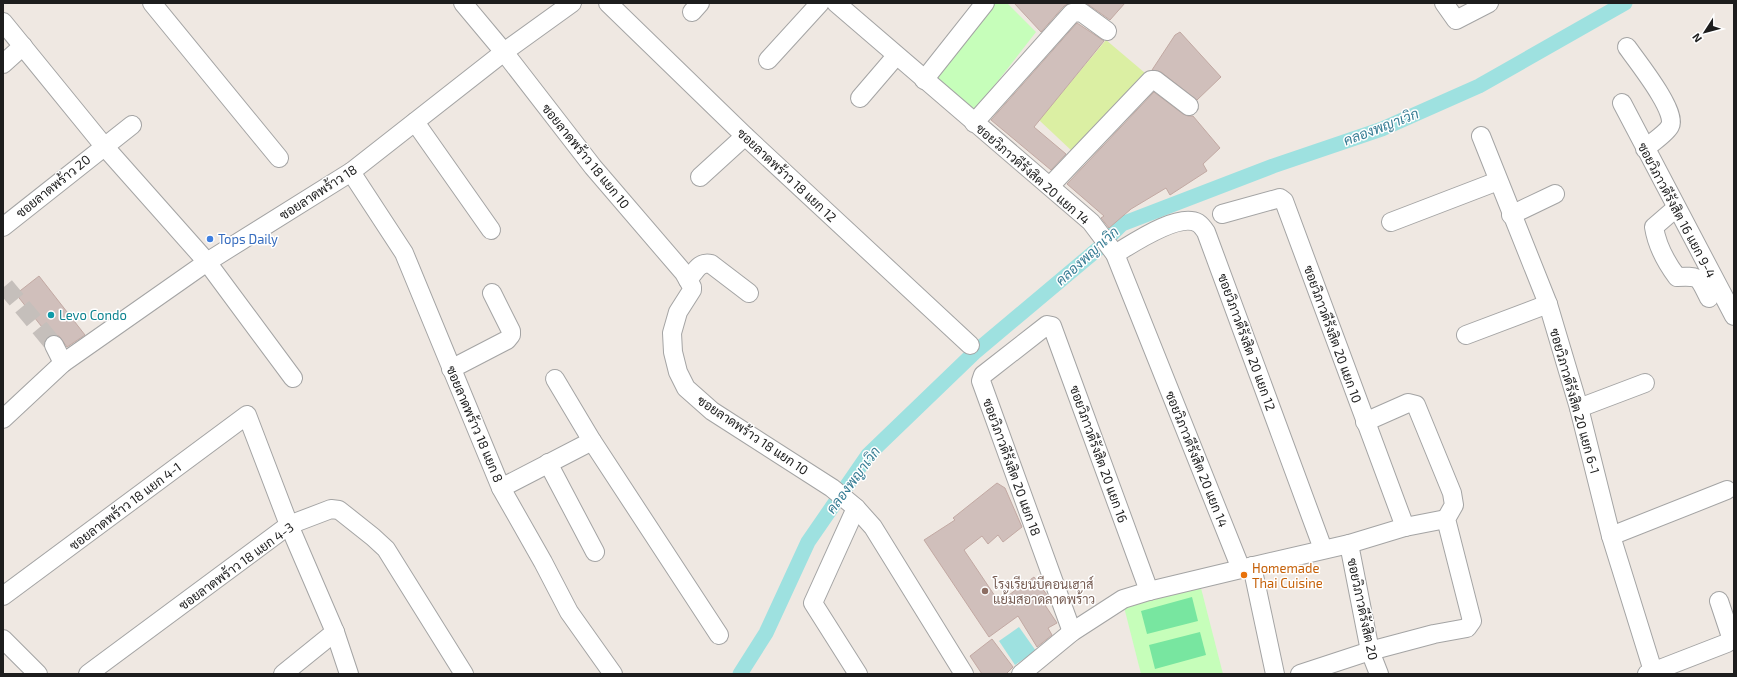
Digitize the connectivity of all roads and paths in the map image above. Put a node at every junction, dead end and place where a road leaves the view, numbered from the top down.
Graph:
1 (152, 3) edge
2 (462, 3) edge
3 (572, 3) edge
4 (608, 3) edge
5 (820, 3) edge
6 (836, 3) edge
7 (985, 3) edge
8 (1444, 3) edge
9 (1489, 3) edge
10 (3, 22) edge
11 (1107, 31) dead end
12 (23, 46) junction
13 (1626, 47) dead end
14 (504, 52) junction
15 (896, 56) junction
16 (768, 60) dead end
17 (3, 64) edge
18 (924, 80) junction
19 (860, 98) dead end
20 (1622, 103) dead end
21 (1189, 106) dead end
22 (415, 122) junction
23 (974, 123) junction
24 (132, 125) dead end
25 (746, 136) junction
26 (1481, 136) dead end
27 (104, 146) junction
28 (1645, 149) junction
29 (279, 158) dead end
30 (351, 172) junction
31 (700, 177) dead end
32 (1498, 181) junction
33 (1050, 186) junction
34 (1555, 194) dead end
35 (1676, 208) junction
36 (1222, 214) dead end
37 (1511, 215) junction
38 (1391, 222) dead end
39 (3, 226) edge
40 (491, 230) dead end
41 (1115, 254) junction
42 (207, 262) junction
43 (688, 280) junction
44 (492, 293) dead end
45 (749, 293) dead end
46 (1709, 298) dead end
47 (1548, 304) junction
48 (1734, 316) edge
49 (1043, 328) joint
50 (1466, 335) dead end
51 (970, 344) dead end
52 (54, 345) tunnel mouth
53 (63, 363) junction
54 (451, 369) junction
55 (293, 378) dead end
56 (555, 379) dead end
57 (1645, 383) dead end
58 (1578, 408) junction
59 (3, 419) edge
60 (1365, 422) junction
61 (592, 441) junction
62 (548, 463) junction
63 (501, 488) junction
64 (1727, 490) dead end
65 (856, 508) junction
66 (1446, 519) junction
67 (289, 525) junction
68 (1405, 527) junction
69 (1611, 536) junction
70 (1349, 544) junction
71 (1324, 549) junction
72 (595, 552) dead end
73 (1246, 567) junction
74 (1148, 591) junction
75 (3, 596) edge
76 (1718, 602) dead end
77 (335, 632) junction
78 (1072, 632) junction
79 (719, 635) dead end
80 (3, 639) edge
81 (1370, 652) junction
82 (1650, 672) edge
83 (38, 674) edge
84 (88, 674) edge
85 (283, 674) edge
86 (349, 674) edge
87 (464, 674) edge
88 (613, 674) edge
89 (858, 674) edge
90 (964, 674) edge
91 (1020, 674) edge
92 (1275, 674) edge
93 (1300, 674) edge
94 (1378, 674) edge

1 - 29 street
2 - 14 street, ซอยลาดพร้าว 18 แยก 10
3 - 14 street, ซอยลาดพร้าว 18
4 - 25 street, ซอยลาดพร้าว 18 แยก 12
5 - 16 street
6 - 15 street, ซอยวิภาวดีรังสิต 20 แยก 14
7 - 18 street
8 - 9 street
10 - 12 street
11 - 23 street
12 - 17 street
12 - 27 street
13 - 28 street
14 - 22 street, ซอยลาดพร้าว 18
14 - 43 street, ซอยลาดพร้าว 18 แยก 10
15 - 18 street, ซอยวิภาวดีรังสิต 20 แยก 14
15 - 19 street
18 - 23 street, ซอยวิภาวดีรังสิต 20 แยก 14
20 - 28 street, ซอยวิภาวดีรังสิต 16 แยก 9-4
21 - 33 street
22 - 30 street, ซอยลาดพร้าว 18
22 - 40 street
23 - 33 street, ซอยวิภาวดีรังสิต 20 แยก 14
24 - 27 street, ซอยลาดพร้าว 20
25 - 31 street
25 - 51 street, ซอยลาดพร้าว 18 แยก 12
26 - 32 street, ซอยวิภาวดีรังสิต 20 แยก 6-1
27 - 39 street, ซอยลาดพร้าว 20
27 - 42 street
28 - 35 street, ซอยวิภาวดีรังสิต 16 แยก 9-4
30 - 42 street, ซอยลาดพร้าว 18
30 - 54 street, ซอยลาดพร้าว 18 แยก 8
32 - 37 street, ซอยวิภาวดีรังสิต 20 แยก 6-1
32 - 38 street
33 - 41 street, ซอยวิภาวดีรังสิต 20 แยก 14
34 - 37 street
35 - 46 street
35 - 48 street, ซอยวิภาวดีรังสิต 16 แยก 9-4
36 - 60 street, ซอยวิภาวดีรังสิต 20 แยก 10
37 - 47 street, ซอยวิภาวดีรังสิต 20 แยก 6-1
41 - 71 street, ซอยวิภาวดีรังสิต 20 แยก 12
41 - 73 street, ซอยวิภาวดีรังสิต 20 แยก 14
42 - 53 street, ซอยลาดพร้าว 18
42 - 55 street
43 - 45 street
43 - 65 street, ซอยลาดพร้าว 18 แยก 10
44 - 54 street
47 - 50 street
47 - 58 street, ซอยวิภาวดีรังสิต 20 แยก 6-1
49 - 74 street, ซอยวิภาวดีรังสิต 20 แยก 16
49 - 78 street, ซอยวิภาวดีรังสิต 20 แยก 18
52 - 53 street
53 - 59 street, ซอยลาดพร้าว 18
54 - 63 street, ซอยลาดพร้าว 18 แยก 8
56 - 61 street
57 - 58 street
58 - 69 street, ซอยวิภาวดีรังสิต 20 แยก 6-1
60 - 66 street
60 - 68 street, ซอยวิภาวดีรังสิต 20 แยก 10
61 - 62 street, ซอยลาดพร้าว 18 แยก 8
61 - 79 street
62 - 63 street, ซอยลาดพร้าว 18 แยก 8
62 - 72 street
63 - 88 street
64 - 69 street
65 - 89 street
65 - 90 street, ซอยลาดพร้าว 18 แยก 10
66 - 68 street
66 - 81 street
67 - 75 street, ซอยลาดพร้าว 18 แยก 4-1
67 - 77 street
67 - 84 street, ซอยลาดพร้าว 18 แยก 4-3
67 - 87 street, ซอยลาดพร้าว 18 แยก 4-3
68 - 70 street
69 - 82 street, ซอยวิภาวดีรังสิต 20 แยก 6-1
70 - 71 street
70 - 81 street, ซอยวิภาวดีรังสิต 20
71 - 73 street
73 - 74 street
73 - 92 street, ซอยวิภาวดีรังสิต 20 แยก 14
74 - 78 street
76 - 82 street
77 - 85 street
77 - 86 street
78 - 91 street
80 - 83 street
81 - 93 street
81 - 94 street, ซอยวิภาวดีรังสิต 20

